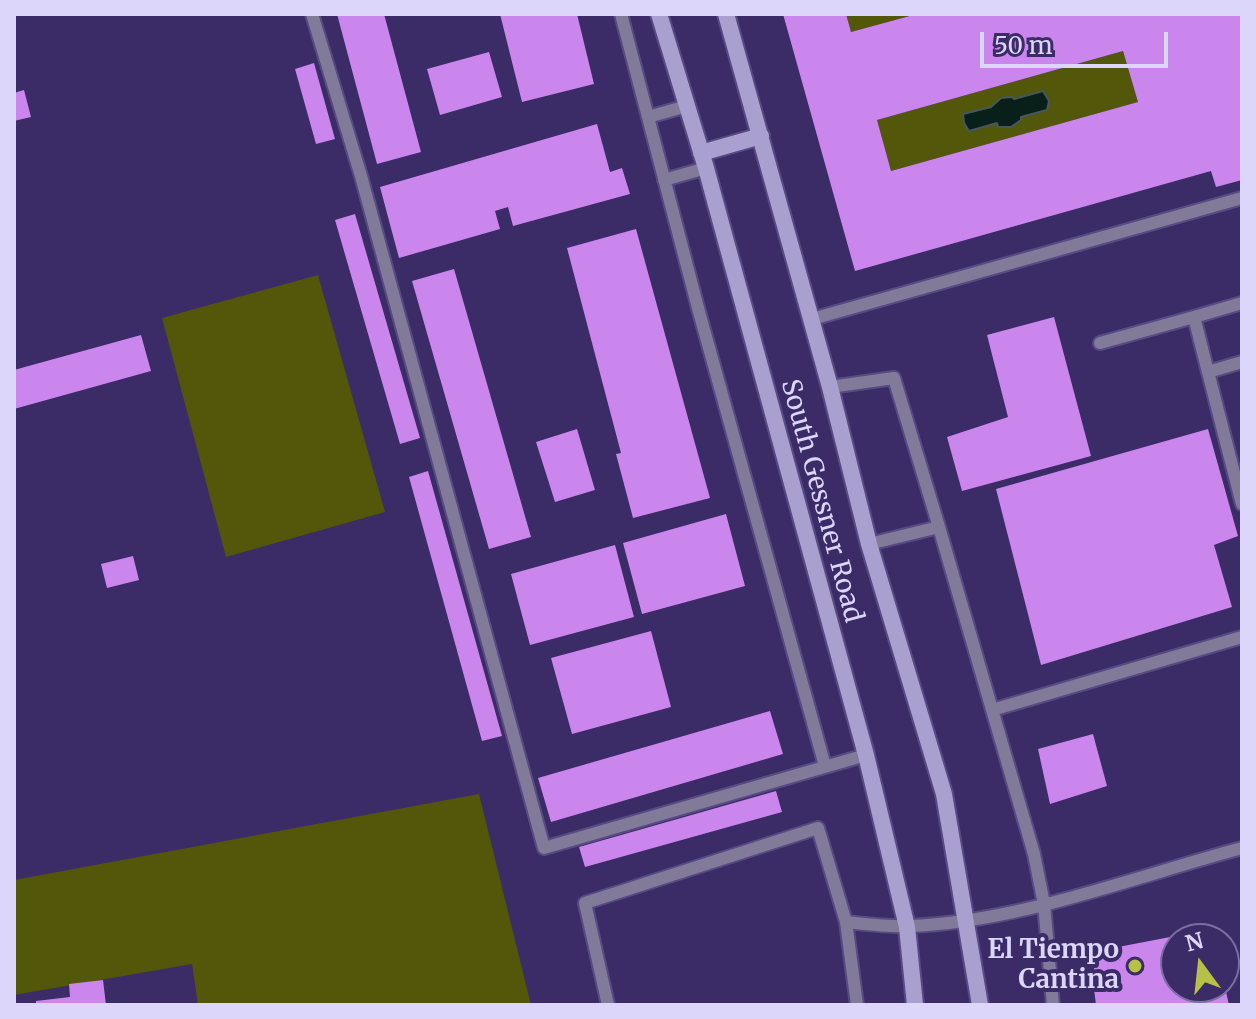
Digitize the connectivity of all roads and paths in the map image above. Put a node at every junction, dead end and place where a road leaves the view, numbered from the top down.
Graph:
1 (312, 14) edge
2 (621, 14) edge
3 (659, 14) edge
4 (726, 14) edge
5 (687, 106) junction
6 (648, 117) junction
7 (761, 136) junction
8 (703, 160) junction
9 (664, 180) junction
10 (1242, 198) edge
11 (1242, 303) edge
12 (1194, 317) junction
13 (812, 319) junction
14 (1100, 343) dead end
15 (1242, 362) edge
16 (1208, 372) junction
17 (830, 387) junction
18 (1242, 444) edge
19 (1228, 447) junction
20 (1242, 504) edge
21 (939, 527) junction
22 (869, 544) junction
23 (1242, 637) edge
24 (992, 710) junction
25 (866, 755) junction
26 (825, 766) junction
27 (1242, 849) edge
28 (1044, 904) junction
29 (966, 920) junction
30 (846, 922) junction
31 (907, 927) junction
32 (608, 1005) edge
33 (857, 1005) edge
34 (915, 1005) edge
35 (980, 1005) edge
36 (1053, 1005) edge

1 - 26 lane
2 - 6 lane
3 - 5 main road, South Gessner Road
4 - 7 main road, South Gessner Road
5 - 6 lane
5 - 8 main road, South Gessner Road
6 - 9 lane
7 - 8 main road
7 - 13 main road, South Gessner Road
8 - 9 lane
8 - 25 main road, South Gessner Road
9 - 26 lane
10 - 13 lane
11 - 12 lane
12 - 14 lane
12 - 16 lane
13 - 17 main road, South Gessner Road
15 - 16 lane
16 - 19 lane
17 - 21 lane
17 - 22 main road, South Gessner Road
18 - 19 lane
19 - 20 lane
21 - 22 lane
21 - 24 lane
22 - 29 main road, South Gessner Road
23 - 24 lane
24 - 28 lane
25 - 26 lane
25 - 31 main road, South Gessner Road
27 - 28 lane
28 - 29 lane
28 - 36 lane
29 - 31 lane
29 - 35 main road, South Gessner Road
30 - 31 lane
30 - 32 lane
30 - 33 lane
31 - 34 main road, South Gessner Road

